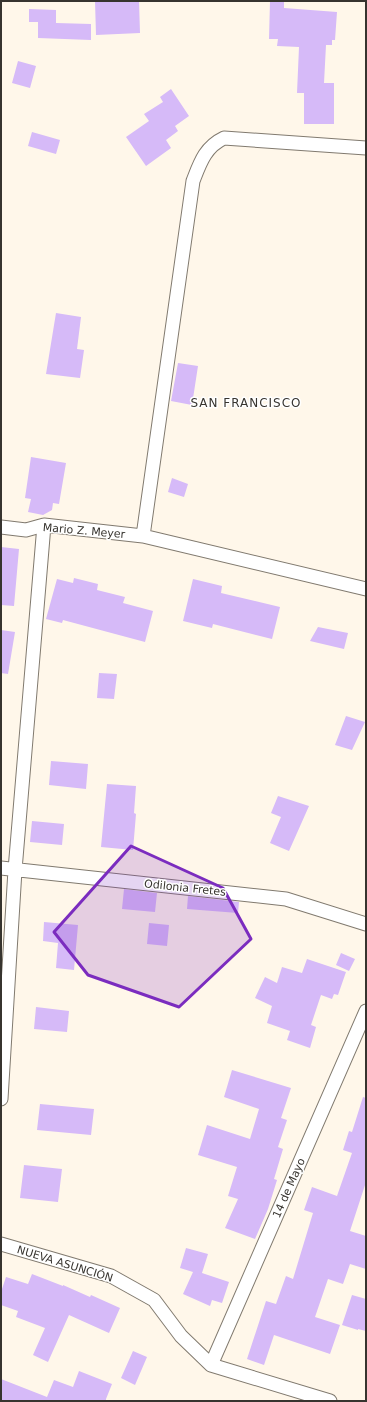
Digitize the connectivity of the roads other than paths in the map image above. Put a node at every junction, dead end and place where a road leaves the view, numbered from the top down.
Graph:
1 (366, 148) edge
2 (44, 526) junction
3 (1, 527) edge
4 (143, 536) junction
5 (366, 589) edge
6 (1, 868) edge
7 (15, 870) junction
8 (366, 924) edge
9 (366, 1011) edge
10 (1, 1099) edge
11 (1, 1244) edge
12 (211, 1365) junction
13 (330, 1401) edge

1 - 4 street
2 - 3 street, Mario Z. Meyer
2 - 4 street, Mario Z. Meyer
2 - 7 street
4 - 5 street, Mario Z. Meyer
6 - 7 street, Odilonia Fretes
7 - 8 street, Odilonia Fretes
7 - 10 street
9 - 12 street, 14 de Mayo
11 - 12 street, NUEVA ASUNCIÓN
12 - 13 street, NUEVA ASUNCIÓN

